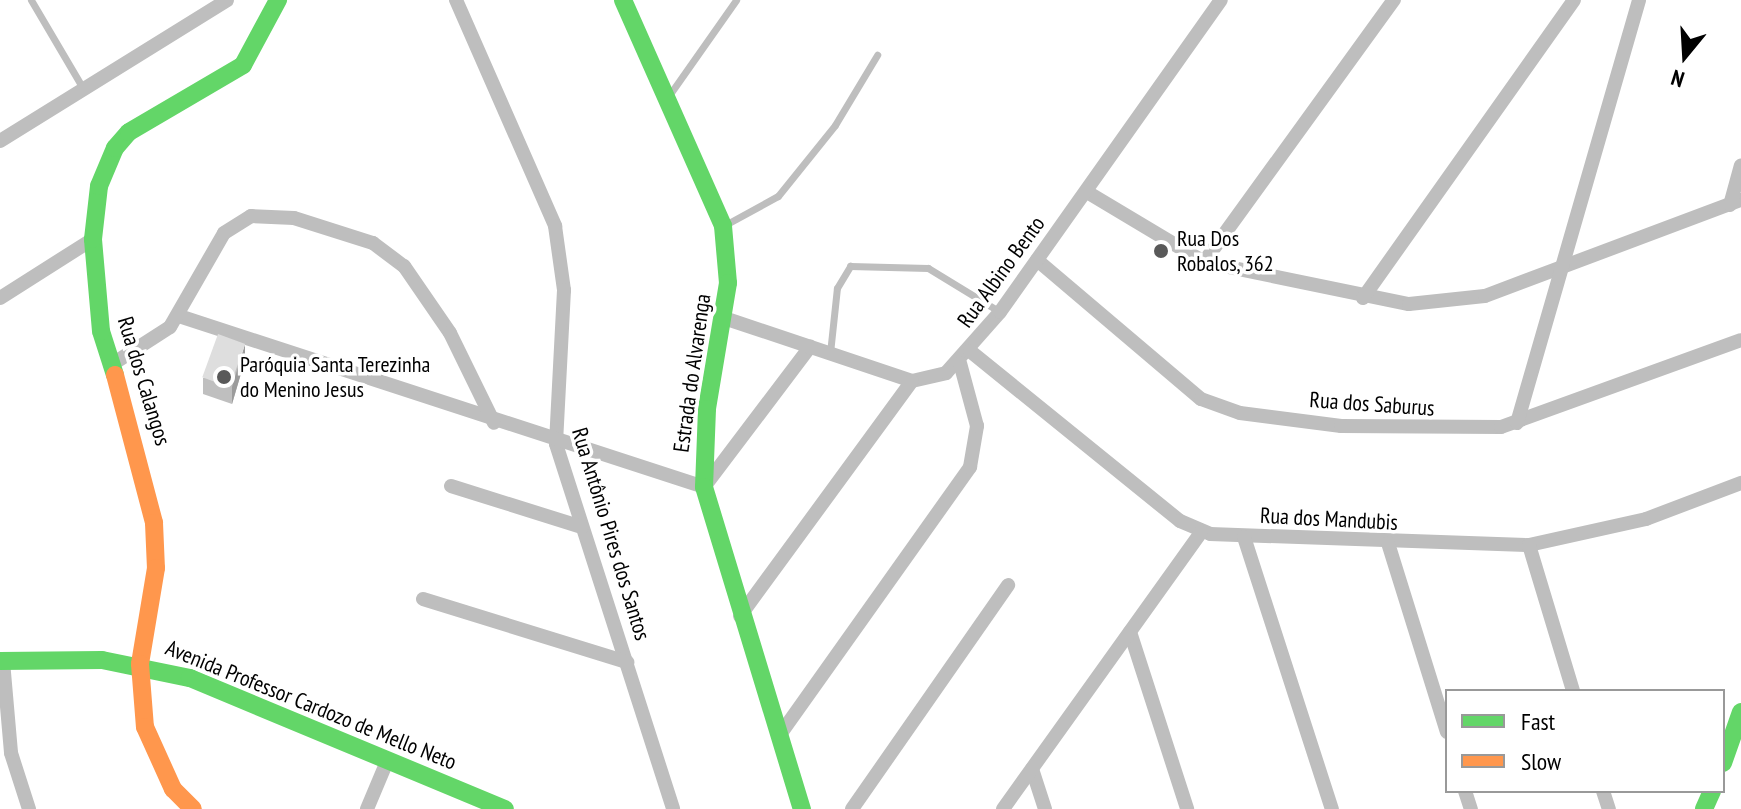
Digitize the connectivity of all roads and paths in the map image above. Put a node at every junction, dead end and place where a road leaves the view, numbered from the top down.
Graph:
1 (31, 0) edge
2 (227, 0) edge
3 (278, 0) edge
4 (456, 0) edge
5 (623, 0) edge
6 (632, 0) edge
7 (736, 0) edge
8 (1221, 0) edge
9 (1394, 0) edge
10 (1574, 0) edge
11 (1639, 0) edge
12 (642, 42) junction
13 (877, 55) dead end
14 (84, 90) junction
15 (668, 96) junction
16 (0, 141) edge
17 (1741, 165) edge
18 (1087, 192) junction
19 (1735, 203) edge
20 (723, 226) junction
21 (93, 239) junction
22 (1037, 260) junction
23 (1204, 262) junction
24 (1560, 271) junction
25 (0, 298) edge
26 (1363, 298) junction
27 (1000, 312) junction
28 (179, 316) junction
29 (724, 318) junction
30 (1741, 340) edge
31 (810, 347) junction
32 (830, 355) junction
33 (965, 357) junction
34 (111, 365) junction
35 (912, 381) junction
36 (494, 423) junction
37 (1517, 423) junction
38 (556, 444) junction
39 (1741, 483) edge
40 (451, 486) dead end
41 (704, 487) junction
42 (582, 527) junction
43 (1201, 532) junction
44 (1244, 537) junction
45 (1388, 543) junction
46 (1529, 545) junction
47 (1008, 585) dead end
48 (423, 599) dead end
49 (740, 616) junction
50 (1130, 632) junction
51 (2, 661) edge
52 (627, 662) junction
53 (140, 664) junction
54 (1572, 689) edge
55 (1741, 712) edge
56 (1445, 726) edge
57 (779, 736) junction
58 (1725, 757) edge
59 (388, 759) junction
60 (1032, 769) junction
61 (29, 809) edge
62 (193, 809) edge
63 (367, 809) edge
64 (505, 809) edge
65 (673, 809) edge
66 (802, 809) edge
67 (852, 809) edge
68 (1003, 809) edge
69 (1045, 809) edge
70 (1187, 809) edge
71 (1332, 809) edge

1 - 14 lane
2 - 14 street
3 - 21 main road, Rua dos Calangos
4 - 38 street, Rua Antônio Pires dos Santos
5 - 12 main road, Estrada do Alvarenga
6 - 12 main road, Estrada do Alvarenga
7 - 15 lane
8 - 18 street, Rua Albino Bento
9 - 23 street
10 - 26 street
11 - 24 street
12 - 15 main road, Estrada do Alvarenga
13 - 20 lane
14 - 16 street
15 - 20 main road, Estrada do Alvarenga
17 - 19 street
18 - 22 street, Rua Albino Bento
18 - 23 street
19 - 24 street
20 - 29 main road, Estrada do Alvarenga
21 - 25 street
21 - 34 main road, Rua dos Calangos
22 - 27 street, Rua Albino Bento
22 - 37 street, Rua dos Saburus
23 - 26 street
24 - 26 street
24 - 37 street
27 - 32 lane
27 - 33 street, Rua Albino Bento
28 - 34 street
28 - 36 street
28 - 36 street
29 - 31 street
29 - 41 main road, Estrada do Alvarenga
30 - 37 street, Rua dos Saburus
31 - 32 street
31 - 41 street
32 - 35 street
33 - 35 street, Rua Albino Bento
33 - 43 street
33 - 57 street
34 - 53 main road, Rua dos Calangos
35 - 49 street
36 - 38 street
38 - 41 street
38 - 42 street, Rua Antônio Pires dos Santos
39 - 46 street, Rua dos Mandubis
40 - 42 street
41 - 49 main road, Estrada do Alvarenga
42 - 52 street, Rua Antônio Pires dos Santos
43 - 44 street, Rua dos Mandubis
43 - 50 street
44 - 45 street, Rua dos Mandubis
44 - 71 street
45 - 46 street, Rua dos Mandubis
45 - 56 street
46 - 54 street
47 - 67 street
48 - 52 street
49 - 57 main road, Estrada do Alvarenga
50 - 60 street
50 - 70 street
51 - 53 main road, Avenida Professor Cardozo de Mello Neto
51 - 61 street
52 - 65 street, Rua Antônio Pires dos Santos
53 - 59 main road, Avenida Professor Cardozo de Mello Neto
53 - 62 main road, Rua dos Calangos
55 - 58 main road
57 - 66 main road, Estrada do Alvarenga
59 - 63 street
59 - 64 main road, Avenida Professor Cardozo de Mello Neto
60 - 68 street
60 - 69 street

